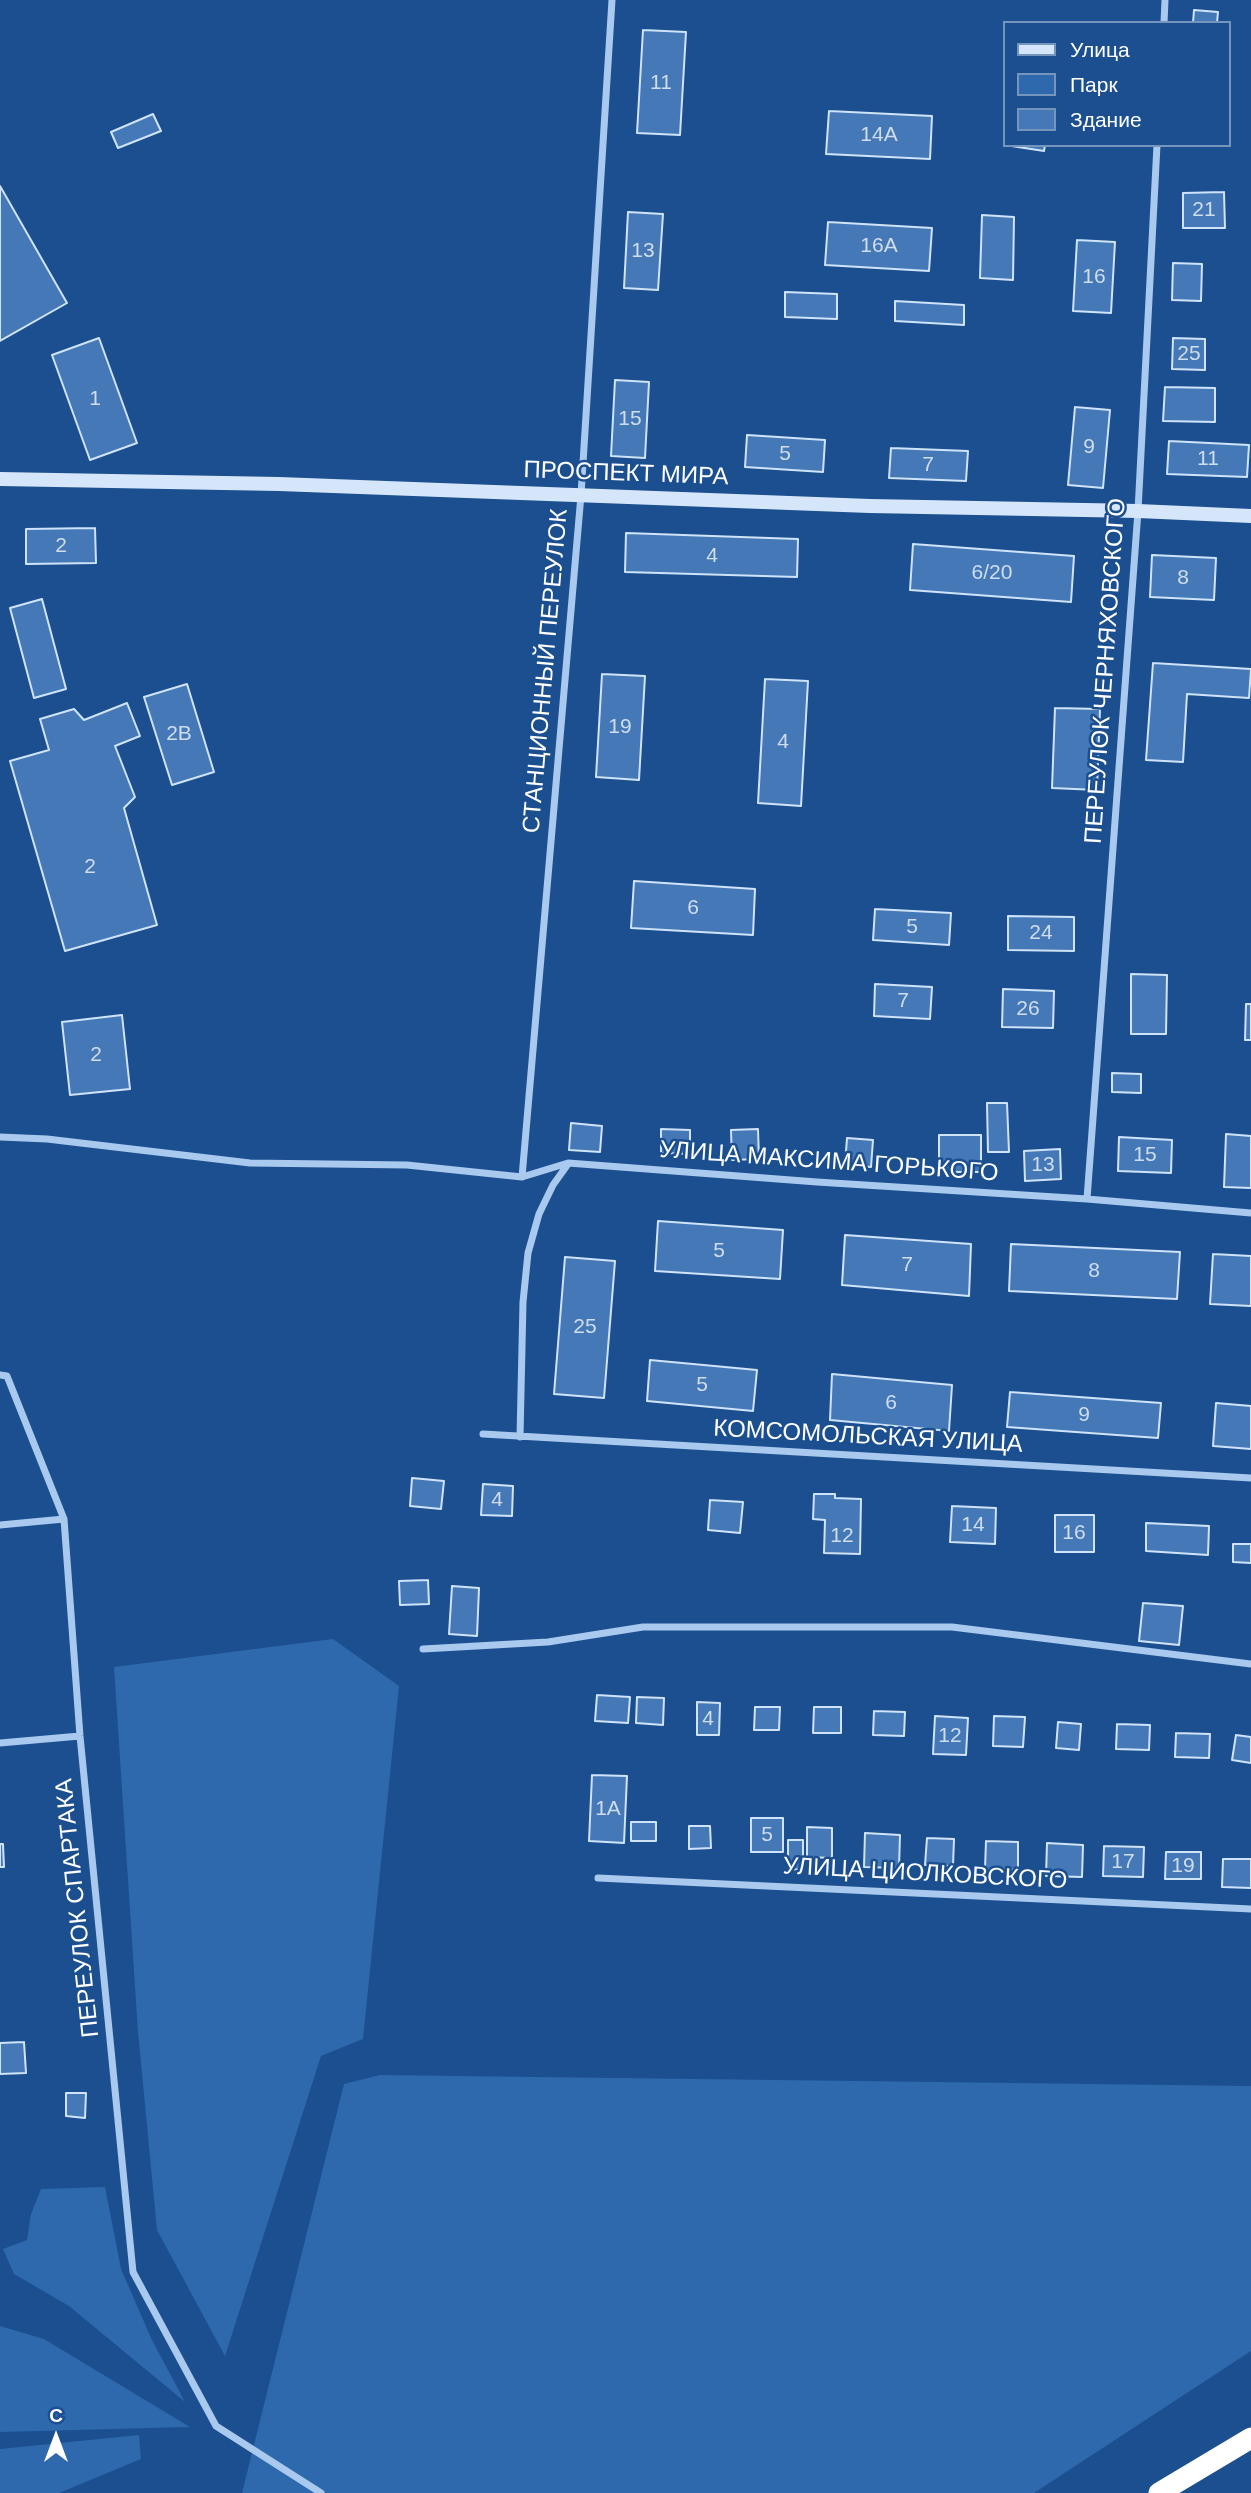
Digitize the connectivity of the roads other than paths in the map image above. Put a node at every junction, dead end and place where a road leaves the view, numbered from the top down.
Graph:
1 (612, 0) edge
2 (1165, 0) edge
3 (1164, 21) edge
4 (1157, 147) edge
5 (0, 479) edge
6 (581, 495) junction
7 (1138, 511) junction
8 (1251, 516) edge
9 (0, 1137) edge
10 (568, 1163) junction
11 (522, 1177) junction
12 (1087, 1199) junction
13 (1251, 1213) edge
14 (4, 1376) edge
15 (483, 1434) dead end
16 (520, 1437) junction
17 (1251, 1478) edge
18 (64, 1519) junction
19 (0, 1525) edge
20 (423, 1649) dead end
21 (1251, 1664) edge
22 (80, 1736) junction
23 (0, 1743) edge
24 (598, 1878) dead end
25 (1251, 1909) edge
26 (1251, 2438) edge
27 (321, 2493) edge
28 (1159, 2493) edge

1 - 6 street, СТАНЦИОННЫЙ ПЕРЕУЛОК
2 - 3 street
4 - 7 street, ПЕРЕУЛОК ЧЕРНЯХОВСКОГО
5 - 6 street, ПРОСПЕКТ МИРА
6 - 7 street, ПРОСПЕКТ МИРА
6 - 11 street, СТАНЦИОННЫЙ ПЕРЕУЛОК
7 - 8 street, ПРОСПЕКТ МИРА
7 - 12 street, ПЕРЕУЛОК ЧЕРНЯХОВСКОГО
9 - 11 street, УЛИЦА МАКСИМА ГОРЬКОГО
10 - 11 street, УЛИЦА МАКСИМА ГОРЬКОГО
10 - 12 street, УЛИЦА МАКСИМА ГОРЬКОГО
10 - 16 street
12 - 13 street, УЛИЦА МАКСИМА ГОРЬКОГО
14 - 18 street, ПЕРЕУЛОК СПАРТАКА
15 - 16 street, КОМСОМОЛЬСКАЯ УЛИЦА
16 - 17 street, КОМСОМОЛЬСКАЯ УЛИЦА
18 - 19 street
18 - 22 street, ПЕРЕУЛОК СПАРТАКА
20 - 21 street
22 - 23 street
22 - 27 street, ПЕРЕУЛОК СПАРТАКА
24 - 25 street, УЛИЦА ЦИОЛКОВСКОГО
26 - 28 highway

